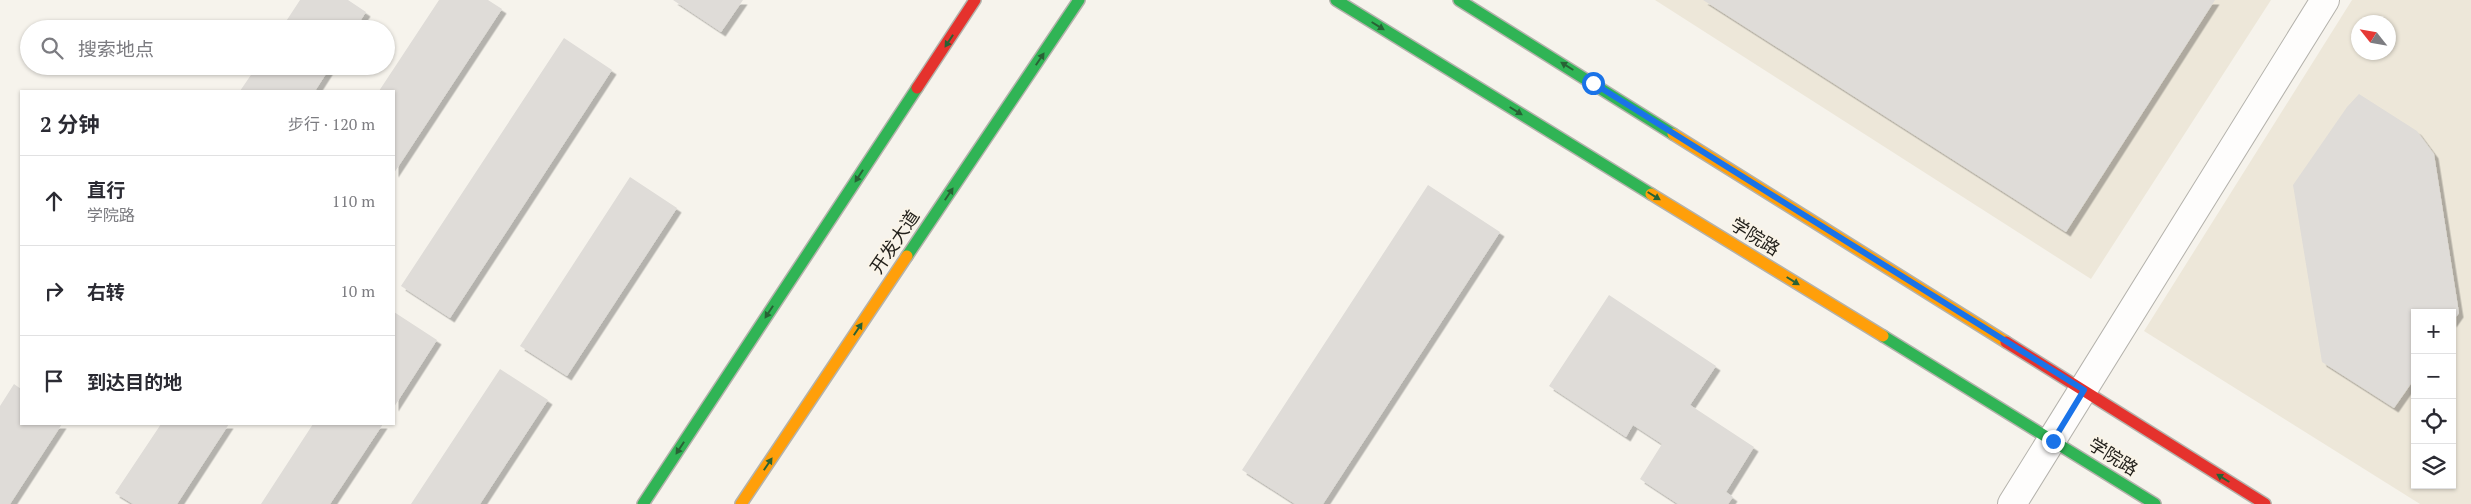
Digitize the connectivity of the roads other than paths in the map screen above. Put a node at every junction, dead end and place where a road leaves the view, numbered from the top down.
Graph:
1 (975, 0) edge
2 (1079, 0) edge
3 (1336, 0) edge
4 (1459, 0) edge
5 (2325, 0) edge
6 (2084, 390) junction
7 (2053, 441) junction
8 (643, 504) edge
9 (741, 504) edge
10 (2012, 504) edge
11 (2155, 504) edge
12 (2265, 504) edge

1 -> 8 main road
9 -> 2 main road, 开发大道
3 -> 7 main road, 学院路
6 -> 4 main road
5 - 6 street
6 - 7 street
12 -> 6 main road
7 - 10 street
7 - 11 main road, 学院路

